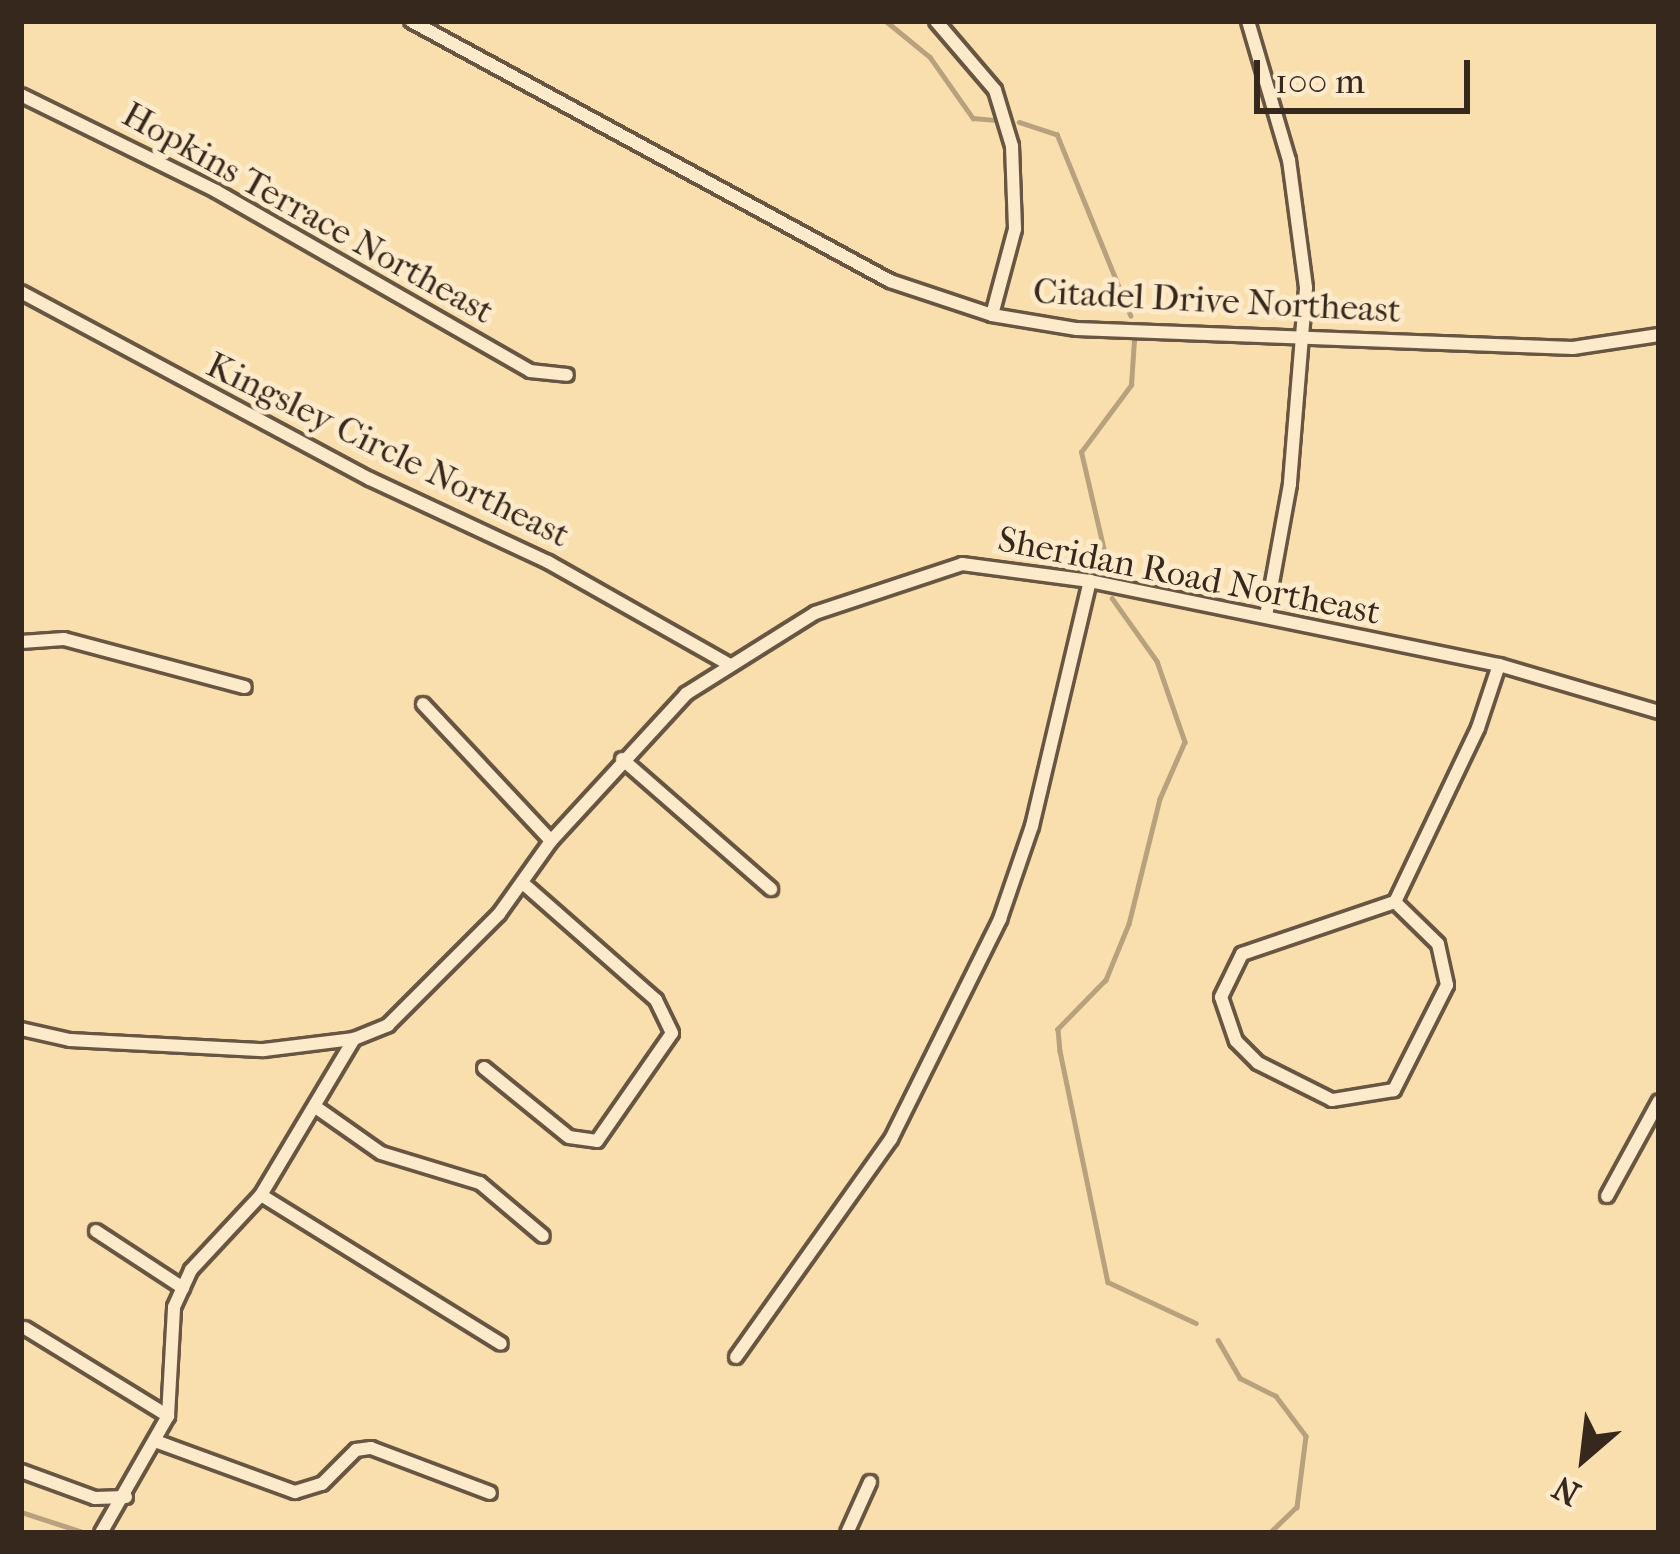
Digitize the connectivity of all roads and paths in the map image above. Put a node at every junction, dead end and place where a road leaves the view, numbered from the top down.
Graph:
1 (411, 21) edge
2 (936, 21) edge
3 (1248, 21) edge
4 (21, 95) edge
5 (21, 292) edge
6 (992, 314) junction
7 (1659, 334) edge
8 (1301, 338) junction
9 (567, 375) dead end
10 (1090, 580) junction
11 (1266, 616) junction
12 (21, 642) edge
13 (728, 664) junction
14 (1499, 665) junction
15 (244, 687) dead end
16 (423, 704) dead end
17 (1659, 712) edge
18 (622, 759) junction
19 (551, 841) junction
20 (523, 883) junction
21 (771, 890) dead end
22 (1395, 902) junction
23 (21, 1028) edge
24 (354, 1039) junction
25 (484, 1068) dead end
26 (1659, 1101) edge
27 (317, 1108) junction
28 (262, 1195) junction
29 (1607, 1196) dead end
30 (96, 1231) dead end
31 (543, 1236) dead end
32 (183, 1288) junction
33 (25, 1328) dead end
34 (501, 1344) dead end
35 (736, 1357) dead end
36 (169, 1416) junction
37 (158, 1442) junction
38 (21, 1471) edge
39 (870, 1482) dead end
40 (490, 1493) dead end
41 (125, 1497) junction
42 (101, 1533) edge
43 (848, 1533) edge

1 - 6 street, Citadel Drive Northeast
2 - 6 street
3 - 8 street
4 - 9 street, Hopkins Terrace Northeast
5 - 13 street, Kingsley Circle Northeast
6 - 8 street, Citadel Drive Northeast
7 - 8 street, Citadel Drive Northeast
8 - 11 street
10 - 11 street, Sheridan Road Northeast
10 - 13 street, Sheridan Road Northeast
10 - 35 street
11 - 14 street, Sheridan Road Northeast
12 - 15 street
13 - 18 street, Sheridan Road Northeast
14 - 17 street, Sheridan Road Northeast
14 - 22 street
16 - 19 street
18 - 19 street, Sheridan Road Northeast
18 - 21 street
19 - 20 street, Sheridan Road Northeast
20 - 24 street, Sheridan Road Northeast
20 - 25 street
22 - 22 street
23 - 24 street, Sheridan Road Northeast
24 - 27 street
26 - 29 street
27 - 28 street
27 - 31 street
28 - 32 street
28 - 34 street
30 - 32 street
32 - 36 street
33 - 36 street
36 - 37 street
37 - 40 street
37 - 41 street
38 - 41 street
39 - 43 street
41 - 42 street

